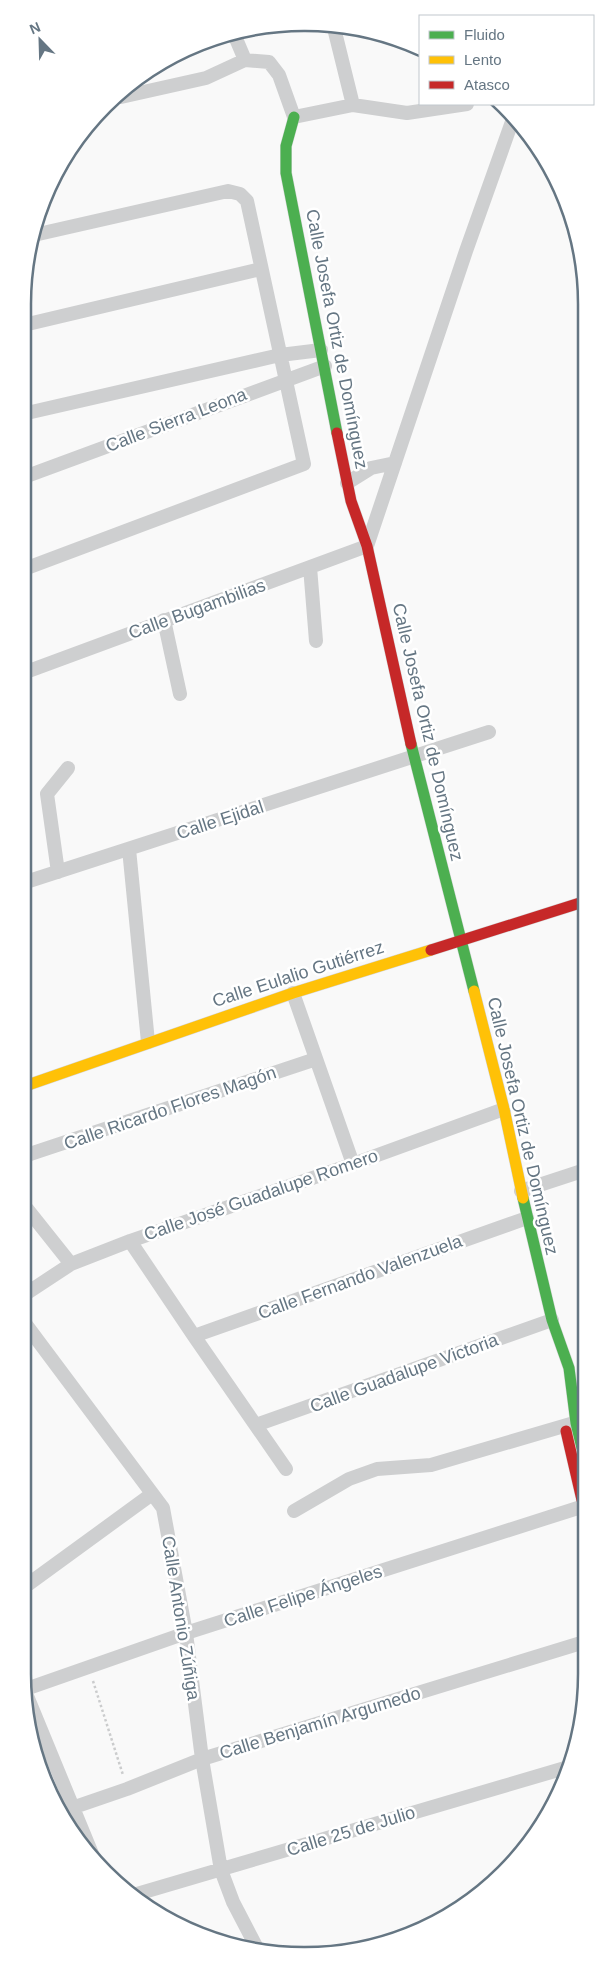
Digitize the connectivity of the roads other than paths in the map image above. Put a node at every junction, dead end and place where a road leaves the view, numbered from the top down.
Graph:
1 (335, 33) edge
2 (237, 40) edge
3 (245, 60) junction
4 (129, 95) edge
5 (354, 104) junction
6 (460, 105) edge
7 (294, 117) junction
8 (511, 125) edge
9 (41, 233) edge
10 (261, 269) junction
11 (31, 323) edge
12 (321, 350) junction
13 (280, 355) junction
14 (325, 366) junction
15 (286, 379) junction
16 (31, 412) edge
17 (395, 463) junction
18 (31, 475) edge
19 (348, 483) junction
20 (367, 546) junction
21 (31, 566) edge
22 (310, 567) junction
23 (164, 620) junction
24 (316, 641) dead end
25 (31, 670) edge
26 (180, 694) dead end
27 (489, 732) dead end
28 (414, 758) junction
29 (68, 768) dead end
30 (129, 849) junction
31 (58, 872) junction
32 (31, 880) edge
33 (578, 904) edge
34 (461, 940) junction
35 (293, 993) junction
36 (148, 1042) junction
37 (316, 1059) junction
38 (31, 1084) edge
39 (504, 1109) junction
40 (31, 1154) edge
41 (353, 1164) junction
42 (578, 1172) edge
43 (521, 1191) junction
44 (31, 1214) edge
45 (527, 1218) junction
46 (130, 1240) junction
47 (71, 1264) junction
48 (31, 1290) edge
49 (552, 1320) junction
50 (31, 1331) edge
51 (194, 1336) junction
52 (570, 1367) edge
53 (570, 1424) junction
54 (256, 1425) junction
55 (578, 1440) edge
56 (286, 1469) dead end
57 (578, 1475) edge
58 (152, 1494) junction
59 (578, 1508) edge
60 (294, 1511) dead end
61 (31, 1582) edge
62 (186, 1633) junction
63 (578, 1644) edge
64 (32, 1687) edge
65 (36, 1721) edge
66 (202, 1759) junction
67 (560, 1769) edge
68 (68, 1809) edge
69 (221, 1870) junction
70 (142, 1893) edge
71 (254, 1941) edge

1 - 5 street
2 - 3 street
3 - 4 street
3 - 7 street
5 - 6 street
5 - 7 street
7 - 12 street, Calle Josefa Ortiz de Domínguez
8 - 17 street
9 - 10 street
10 - 11 street
10 - 13 street
12 - 13 street
12 - 14 street, Calle Josefa Ortiz de Domínguez
13 - 15 street
13 - 16 street
14 - 15 street, Calle Sierra Leona
14 - 19 street, Calle Josefa Ortiz de Domínguez
15 - 18 street, Calle Sierra Leona
15 - 21 street
17 - 19 street
17 - 20 street
19 - 20 street, Calle Josefa Ortiz de Domínguez
20 - 22 street, Calle Bugambilias
20 - 28 street, Calle Josefa Ortiz de Domínguez
22 - 23 street, Calle Bugambilias
22 - 24 street
23 - 25 street, Calle Bugambilias
23 - 26 street
27 - 28 street, Calle Ejidal
28 - 30 street, Calle Ejidal
28 - 34 street, Calle Josefa Ortiz de Domínguez
29 - 31 street
30 - 31 street, Calle Ejidal
30 - 36 street
31 - 32 street, Calle Ejidal
33 - 34 street, Calle Eulalio Gutiérrez
34 - 35 street, Calle Eulalio Gutiérrez
34 - 39 street, Calle Josefa Ortiz de Domínguez
35 - 36 street, Calle Eulalio Gutiérrez
35 - 37 street
36 - 38 street, Calle Eulalio Gutiérrez
37 - 40 street, Calle Ricardo Flores Magón
37 - 41 street
39 - 41 street, Calle José Guadalupe Romero
39 - 43 street, Calle Josefa Ortiz de Domínguez
41 - 46 street, Calle José Guadalupe Romero
42 - 43 street
43 - 45 street, Calle Josefa Ortiz de Domínguez
44 - 47 street
45 - 49 street, Calle Josefa Ortiz de Domínguez
45 - 51 street, Calle Fernando Valenzuela
46 - 47 street, Calle José Guadalupe Romero
46 - 51 street
47 - 48 street, Calle José Guadalupe Romero
49 - 52 street, Calle Josefa Ortiz de Domínguez
49 - 54 street, Calle Guadalupe Victoria
50 - 58 street, Calle Antonio Zúñiga
51 - 54 street
52 - 53 street, Calle Josefa Ortiz de Domínguez
53 - 55 street, Calle Josefa Ortiz de Domínguez
53 - 57 street, Calle Josefa Ortiz de Domínguez
53 - 60 street
54 - 56 street
58 - 61 street
58 - 62 street, Calle Antonio Zúñiga
59 - 62 street, Calle Felipe Ángeles
62 - 64 street, Calle Felipe Ángeles
62 - 66 street, Calle Antonio Zúñiga
63 - 66 street, Calle Benjamín Argumedo
65 - 68 street
66 - 68 street, Calle Benjamín Argumedo
66 - 69 street, Calle Antonio Zúñiga
67 - 69 street, Calle 25 de Julio
69 - 70 street, Calle 25 de Julio
69 - 71 street, Calle Antonio Zúñiga

